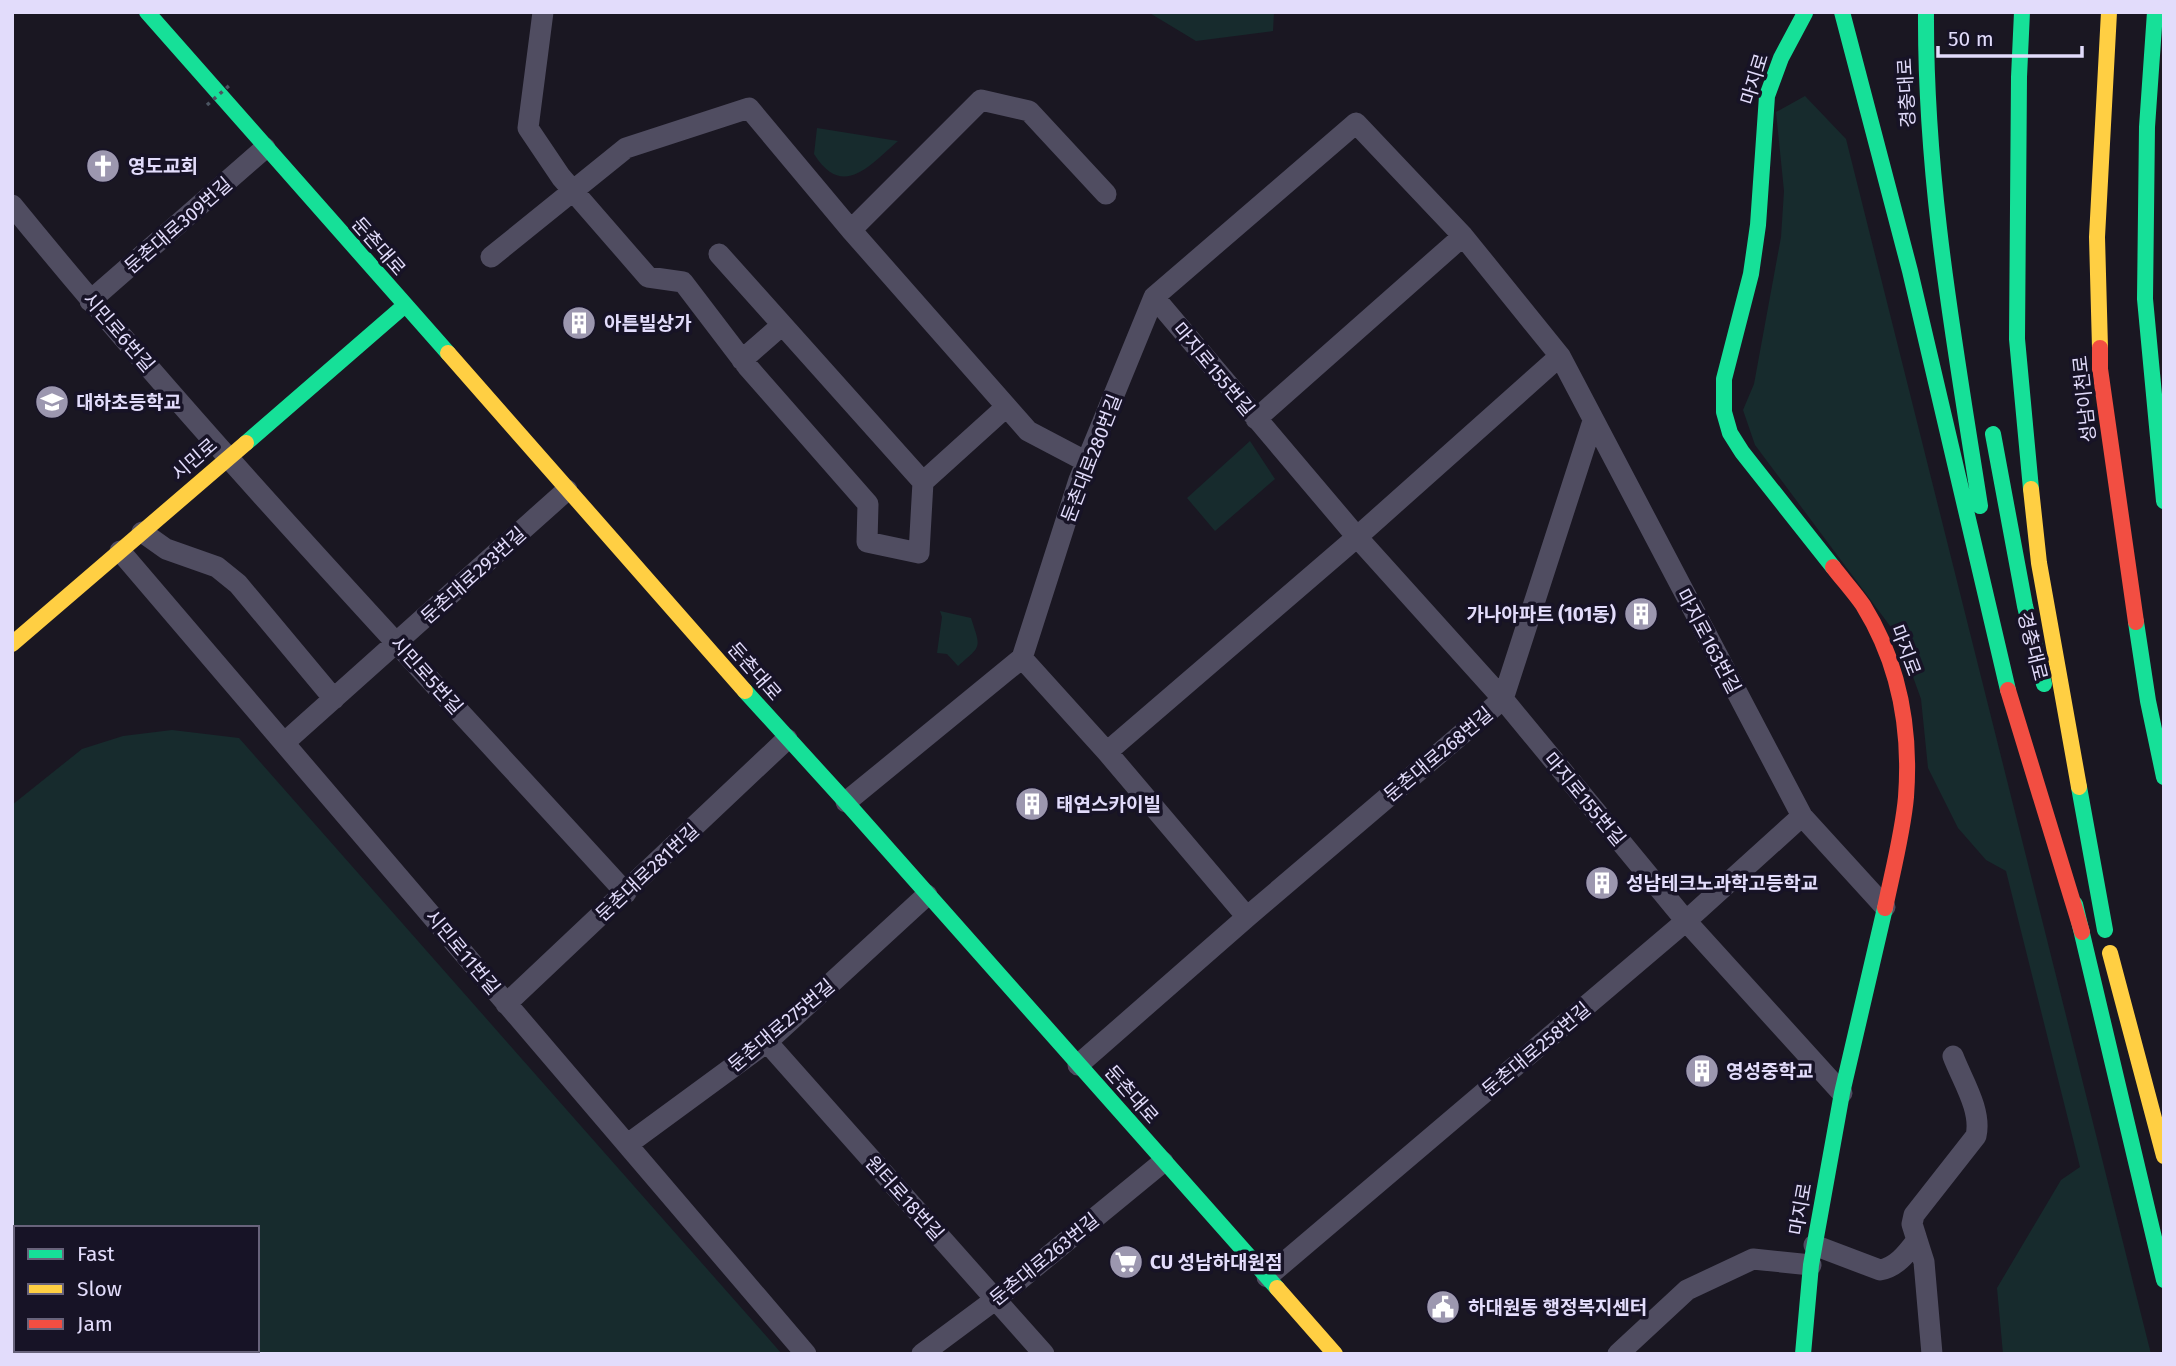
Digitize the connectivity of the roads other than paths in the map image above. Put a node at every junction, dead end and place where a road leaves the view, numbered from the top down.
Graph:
1 (147, 12) edge
2 (543, 12) edge
3 (1842, 12) edge
4 (1926, 12) edge
5 (2022, 12) edge
6 (2109, 12) edge
7 (2155, 12) edge
8 (1805, 13) edge
9 (1356, 122) joint
10 (265, 148) junction
11 (573, 191) junction
12 (1106, 194) dead end
13 (12, 205) edge
14 (851, 230) junction
15 (1463, 236) junction
16 (719, 254) dead end
17 (491, 257) dead end
18 (1154, 297) junction
19 (90, 301) junction
20 (404, 306) junction
21 (782, 325) junction
22 (1560, 356) junction
23 (742, 360) junction
24 (1006, 407) junction
25 (1256, 419) junction
26 (1593, 421) junction
27 (1990, 422) dead end
28 (229, 457) junction
29 (1087, 462) junction
30 (923, 482) junction
31 (567, 490) junction
32 (2164, 501) edge
33 (142, 532) junction
34 (1357, 537) junction
35 (120, 551) junction
36 (397, 643) junction
37 (12, 644) edge
38 (1022, 658) junction
39 (334, 699) junction
40 (1503, 699) junction
41 (787, 739) junction
42 (284, 743) junction
43 (1107, 752) junction
44 (2164, 777) edge
45 (846, 802) junction
46 (1801, 816) junction
47 (626, 892) junction
48 (927, 895) junction
49 (1885, 907) junction
50 (1247, 917) junction
51 (1686, 921) junction
52 (2105, 930) junction
53 (2082, 932) junction
54 (506, 1004) junction
55 (767, 1042) junction
56 (1953, 1056) dead end
57 (1078, 1065) junction
58 (1842, 1093) junction
59 (628, 1144) junction
60 (2164, 1156) edge
61 (1163, 1162) junction
62 (1917, 1240) junction
63 (1812, 1255) junction
64 (1267, 1278) junction
65 (2164, 1280) edge
66 (996, 1299) junction
67 (806, 1354) edge
68 (922, 1354) edge
69 (1044, 1354) edge
70 (1335, 1354) edge
71 (1618, 1354) edge
72 (1803, 1354) edge
73 (1932, 1354) edge

1 - 10 main road, 둔촌대로
2 - 11 street
3 - 53 main road
4 - 53 main road, 경충대로
5 - 52 main road
6 - 44 main road, 성남이천로
7 - 32 main road
8 - 49 main road, 마지로
9 - 15 street, 마지로163번길
9 - 18 street, 둔촌대로280번길
10 - 19 street, 둔촌대로309번길
10 - 20 main road, 둔촌대로
11 - 14 street
11 - 17 street
11 - 23 street
12 - 14 street
13 - 19 street, 시민로6번길
14 - 24 street
15 - 22 street, 마지로163번길
15 - 25 street
16 - 21 street
18 - 25 street, 마지로155번길
18 - 29 street, 둔촌대로280번길
19 - 28 street, 시민로6번길
20 - 28 main road, 시민로
20 - 31 main road, 둔촌대로
21 - 23 street
21 - 30 street
22 - 26 street, 마지로163번길
22 - 34 street
23 - 30 street
24 - 29 street
24 - 30 street
25 - 34 street, 마지로155번길
26 - 40 street, 둔촌대로268번길
26 - 46 street, 마지로163번길
27 - 52 main road, 경충대로
28 - 33 main road, 시민로
28 - 36 street, 시민로5번길
29 - 38 street, 둔촌대로280번길
31 - 36 street, 둔촌대로293번길
31 - 41 main road, 둔촌대로
33 - 35 main road, 시민로
33 - 39 street
34 - 40 street, 마지로155번길
34 - 43 street
35 - 37 main road, 시민로
35 - 42 street, 시민로11번길
36 - 39 street, 둔촌대로293번길
36 - 47 street, 시민로5번길
38 - 43 street
38 - 45 street
39 - 42 street, 둔촌대로293번길
40 - 50 street, 둔촌대로268번길
40 - 51 street, 마지로155번길
41 - 45 main road, 둔촌대로
41 - 47 street, 둔촌대로281번길
42 - 54 street, 시민로11번길
43 - 50 street
45 - 48 main road, 둔촌대로
46 - 49 street, 마지로163번길
46 - 51 street, 둔촌대로258번길
47 - 54 street, 둔촌대로281번길
48 - 55 street, 둔촌대로275번길
48 - 57 main road, 둔촌대로
49 - 58 main road, 마지로
50 - 57 street, 둔촌대로268번길
51 - 58 street, 마지로155번길
51 - 64 street, 둔촌대로258번길
52 - 60 main road, 경충대로
53 - 65 main road, 경충대로
54 - 59 street, 시민로11번길
55 - 59 street, 둔촌대로275번길
55 - 66 street, 원터로18번길
56 - 62 street
57 - 61 main road, 둔촌대로
58 - 63 main road, 마지로
59 - 67 street, 시민로11번길
61 - 64 main road, 둔촌대로
61 - 66 street, 둔촌대로263번길
62 - 63 street
62 - 73 street
63 - 71 street
63 - 72 main road, 마지로
64 - 70 main road, 둔촌대로
66 - 68 street, 둔촌대로263번길
66 - 69 street, 원터로18번길

